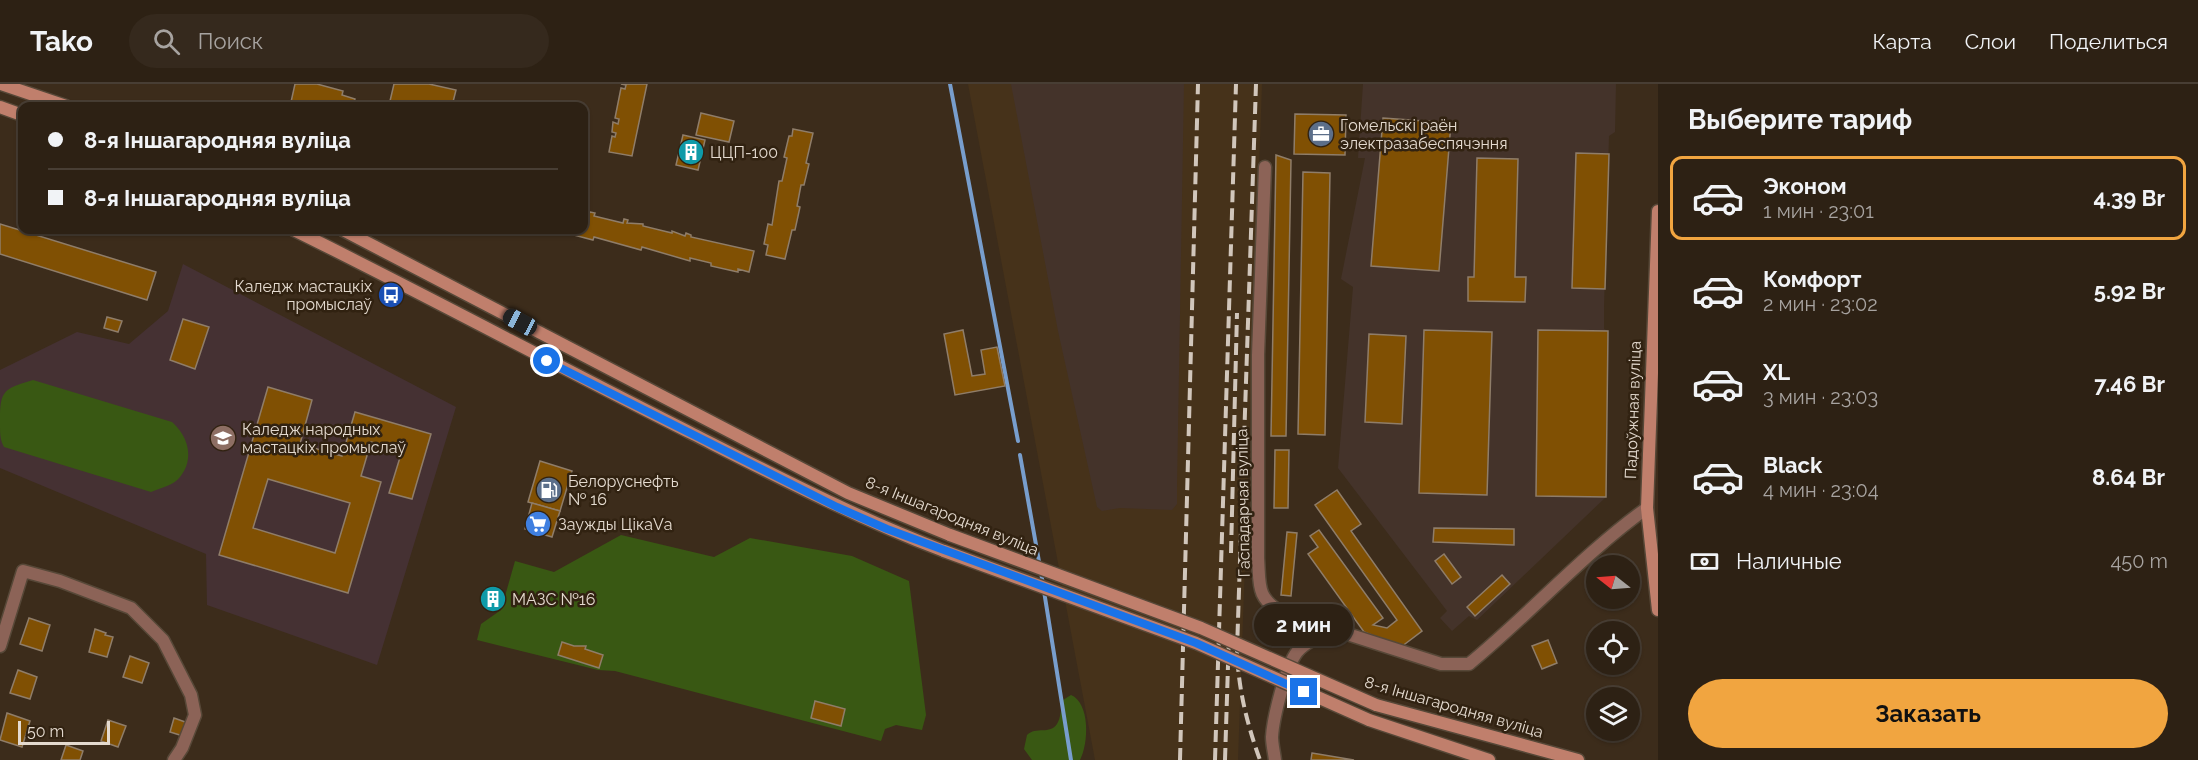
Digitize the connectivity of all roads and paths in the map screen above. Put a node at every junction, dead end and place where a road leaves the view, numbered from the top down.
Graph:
1 (1, 84) edge
2 (54, 102) edge
3 (0, 107) edge
4 (18, 114) edge
5 (1265, 167) dead end
6 (1658, 211) edge
7 (302, 234) edge
8 (352, 234) edge
9 (557, 341) junction
10 (547, 361) junction
11 (764, 449) junction
12 (760, 468) junction
13 (1647, 508) junction
14 (1658, 610) edge
15 (1334, 631) junction
16 (0, 646) edge
17 (174, 760) edge
18 (1275, 760) edge
19 (1489, 760) edge
20 (1578, 760) edge

1 - 2 main road
3 - 4 main road
5 - 15 street, Гаспадарчая вуліца
6 - 13 main road, Падоўжная вуліца
7 - 10 main road, 8-я Іншагародняя вуліца
8 - 9 main road, 8-я Іншагародняя вуліца
9 - 10 main road
9 - 11 main road, 8-я Іншагародняя вуліца
10 - 12 main road, 8-я Іншагародняя вуліца
11 - 12 main road
11 - 20 main road, 8-я Іншагародняя вуліца, bridge
12 - 19 main road, 8-я Іншагародняя вуліца, bridge
13 - 14 main road, Падоўжная вуліца
13 - 15 street, Гаспадарчая вуліца
15 - 18 street
16 - 17 street

